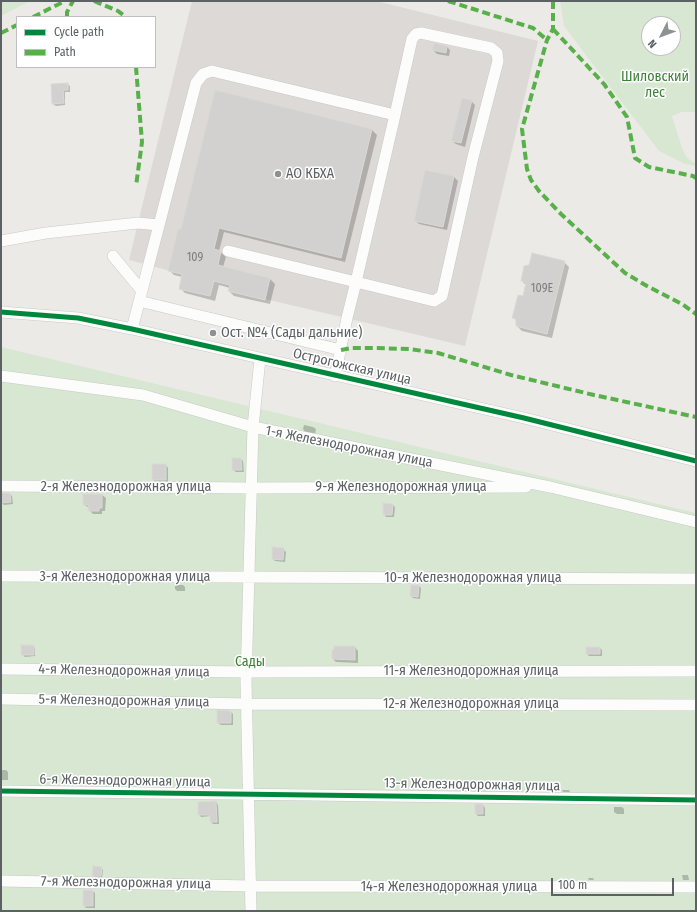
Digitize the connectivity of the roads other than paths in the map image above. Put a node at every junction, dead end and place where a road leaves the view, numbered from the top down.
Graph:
1 (395, 115) junction
2 (159, 226) junction
3 (1, 241) edge
4 (228, 251) dead end
5 (113, 256) dead end
6 (356, 282) junction
7 (140, 296) junction
8 (1, 312) edge
9 (132, 329) junction
10 (341, 350) junction
11 (260, 359) junction
12 (1, 376) edge
13 (335, 376) junction
14 (253, 428) junction
15 (696, 461) edge
16 (1, 486) edge
17 (550, 487) junction
18 (252, 488) junction
19 (696, 522) edge
20 (1, 576) edge
21 (249, 578) junction
22 (696, 579) edge
23 (1, 669) edge
24 (696, 670) edge
25 (246, 672) junction
26 (1, 699) edge
27 (246, 704) junction
28 (696, 705) edge
29 (1, 791) edge
30 (248, 795) junction
31 (696, 800) edge
32 (1, 881) edge
33 (250, 886) junction
34 (696, 887) edge
35 (251, 911) edge

1 - 2 street
1 - 6 street
1 - 6 street
2 - 3 street
2 - 7 street
4 - 6 street
5 - 7 street
6 - 10 street
7 - 9 street
7 - 10 street
8 - 9 street, Острогожская улица
9 - 11 street, Острогожская улица
10 - 13 street
11 - 13 street, Острогожская улица
11 - 14 street
12 - 14 street, 1-я Железнодорожная улица
13 - 15 street, Острогожская улица
14 - 17 street, 1-я Железнодорожная улица
14 - 18 street
16 - 18 street, 2-я Железнодорожная улица
17 - 18 street, 9-я Железнодорожная улица
17 - 19 street, 1-я Железнодорожная улица
18 - 21 street
20 - 21 street, 3-я Железнодорожная улица
21 - 22 street, 10-я Железнодорожная улица
21 - 25 street
23 - 25 street, 4-я Железнодорожная улица
24 - 25 street, 11-я Железнодорожная улица
25 - 27 street
26 - 27 street, 5-я Железнодорожная улица
27 - 28 street, 12-я Железнодорожная улица
27 - 30 street
29 - 30 street, 6-я Железнодорожная улица
30 - 31 street, 13-я Железнодорожная улица
30 - 33 street
32 - 33 street, 7-я Железнодорожная улица
33 - 34 street, 14-я Железнодорожная улица
33 - 35 street

